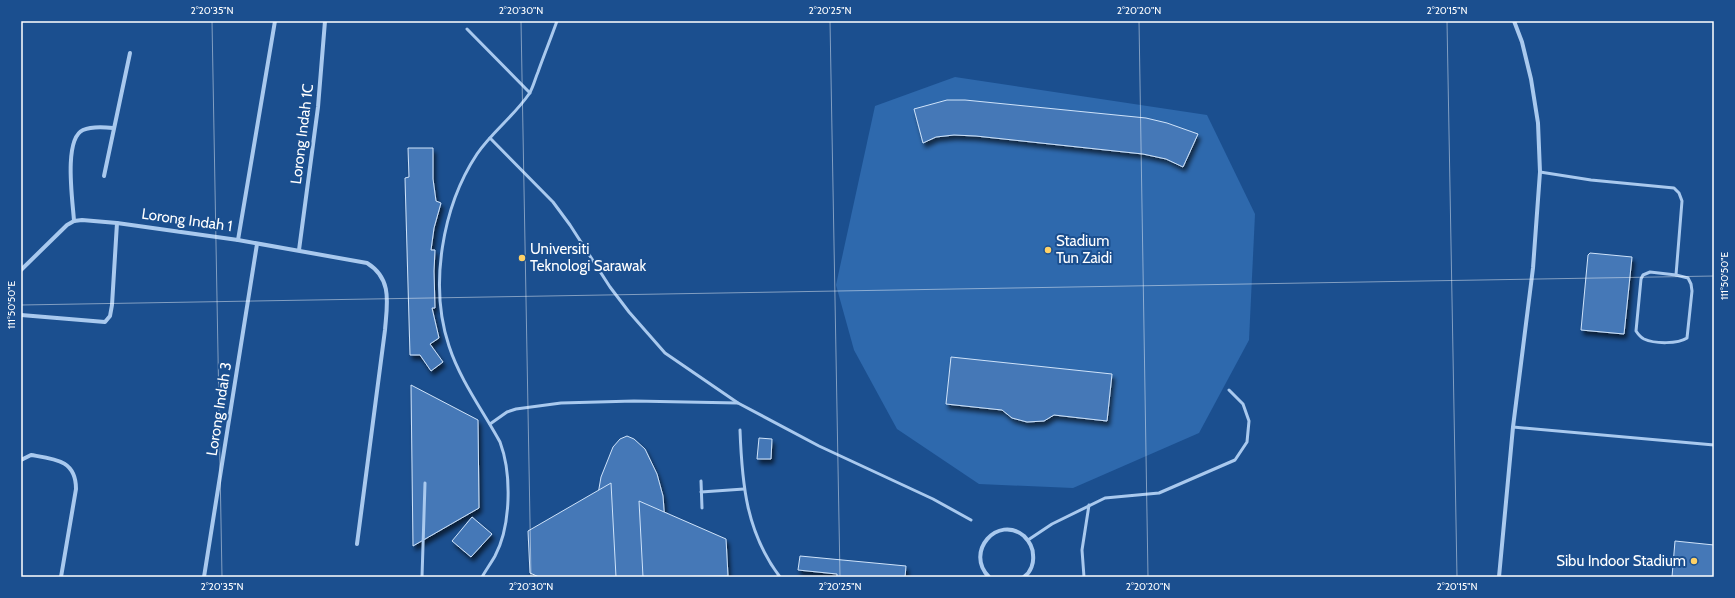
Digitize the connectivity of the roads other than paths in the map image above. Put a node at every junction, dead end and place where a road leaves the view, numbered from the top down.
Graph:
1 (275, 21) edge
2 (325, 21) edge
3 (557, 21) edge
4 (1514, 21) edge
5 (467, 29) dead end
6 (130, 53) dead end
7 (530, 93) junction
8 (113, 128) junction
9 (490, 138) junction
10 (1540, 172) junction
11 (104, 176) dead end
12 (74, 221) junction
13 (117, 223) junction
14 (238, 240) junction
15 (257, 244) junction
16 (299, 250) junction
17 (21, 270) edge
18 (1676, 275) junction
19 (21, 315) edge
20 (1229, 390) dead end
21 (738, 403) junction
22 (490, 424) junction
23 (1513, 428) junction
24 (740, 430) dead end
25 (1714, 445) edge
26 (21, 460) edge
27 (701, 481) dead end
28 (425, 483) dead end
29 (744, 489) junction
30 (701, 492) junction
31 (1089, 505) junction
32 (702, 508) dead end
33 (970, 520) dead end
34 (1028, 540) junction
35 (357, 544) dead end
36 (983, 569) junction
37 (1026, 576) edge
38 (61, 577) edge
39 (204, 577) edge
40 (422, 577) edge
41 (482, 577) edge
42 (780, 577) edge
43 (982, 577) edge
44 (989, 577) edge
45 (1084, 577) edge
46 (1499, 577) edge

1 - 14 street
2 - 16 street, Lorong Indah 1C
3 - 7 lane
4 - 10 street
5 - 7 lane
6 - 8 street
7 - 9 lane
8 - 11 street
8 - 12 street
9 - 21 lane
9 - 22 lane
10 - 18 lane
10 - 23 street
12 - 13 street, Lorong Indah 1
12 - 17 street
13 - 14 street, Lorong Indah 1
13 - 19 street
14 - 15 street, Lorong Indah 1
15 - 16 street, Lorong Indah 1
15 - 39 street, Lorong Indah 3
16 - 35 street, Lorong Indah 1
18 - 18 lane
20 - 31 lane
21 - 22 lane
21 - 33 lane
22 - 41 lane
23 - 25 lane
23 - 46 street
24 - 29 lane
26 - 38 street
27 - 30 lane
28 - 40 lane
29 - 30 lane
29 - 42 lane
30 - 32 lane
31 - 34 lane
31 - 45 lane
34 - 36 street
34 - 37 street
36 - 43 street
36 - 44 street

